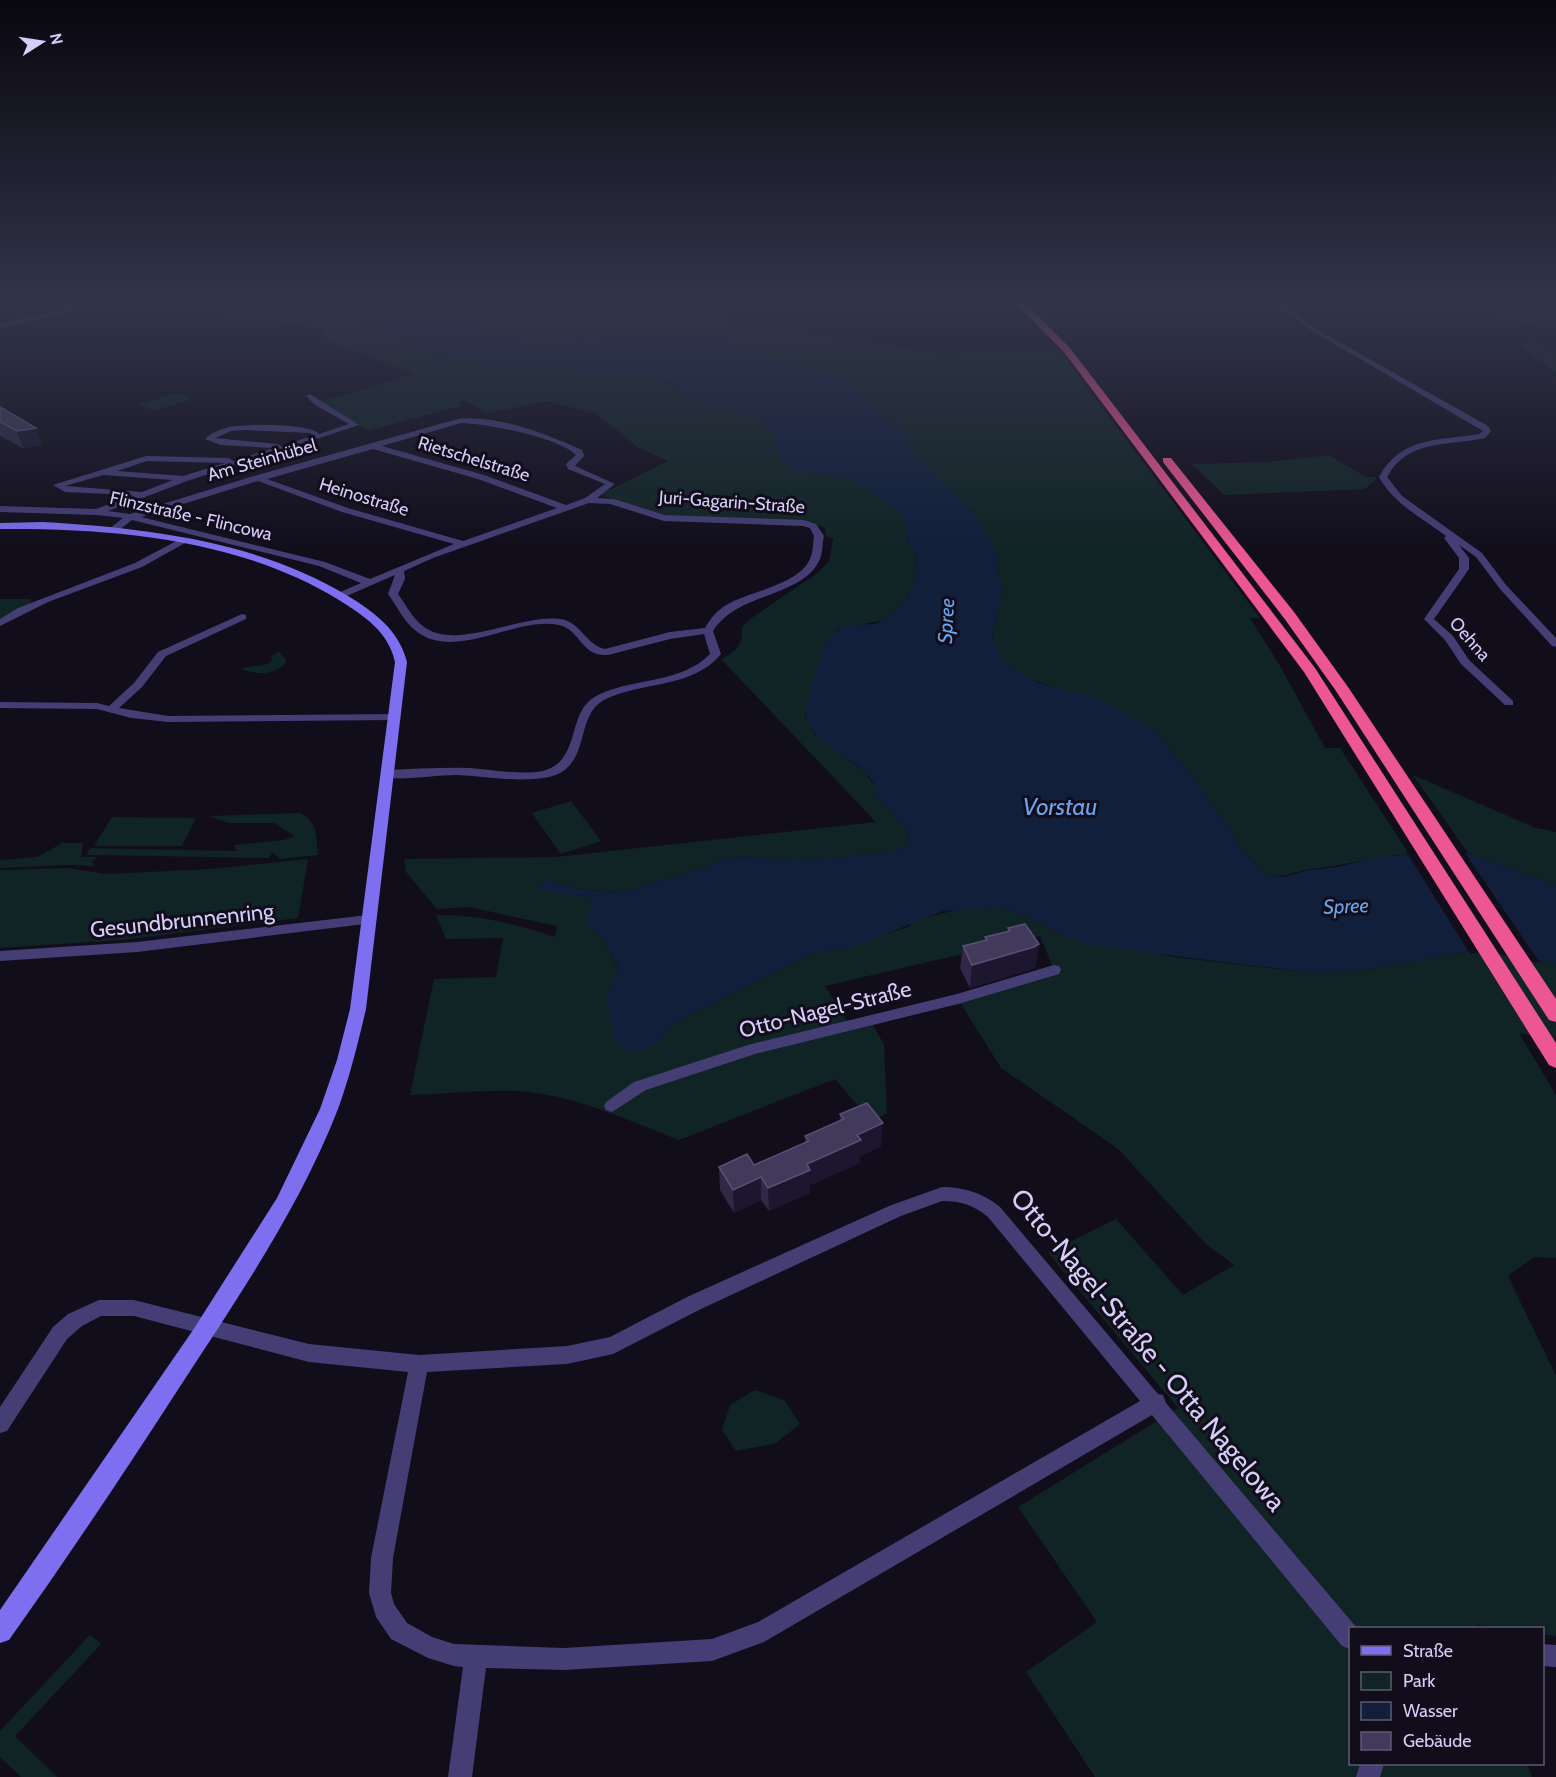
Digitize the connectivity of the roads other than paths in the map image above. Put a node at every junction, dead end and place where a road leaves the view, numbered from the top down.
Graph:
1 (1094, 385) edge
2 (1108, 385) edge
3 (1410, 385) edge
4 (310, 396) dead end
5 (1132, 416) dead end
6 (316, 435) junction
7 (285, 446) junction
8 (372, 446) junction
9 (1161, 453) dead end
10 (237, 462) junction
11 (103, 472) junction
12 (257, 478) junction
13 (184, 479) junction
14 (144, 494) junction
15 (588, 500) junction
16 (0, 508) edge
17 (566, 508) junction
18 (97, 512) junction
19 (130, 517) junction
20 (0, 526) edge
21 (112, 531) junction
22 (1448, 532) junction
23 (182, 541) junction
24 (462, 544) junction
25 (399, 569) junction
26 (371, 583) junction
27 (342, 595) junction
28 (242, 617) dead end
29 (0, 623) edge
30 (708, 632) junction
31 (1556, 644) edge
32 (1509, 703) dead end
33 (0, 705) edge
34 (112, 709) junction
35 (395, 717) junction
36 (387, 774) junction
37 (368, 920) junction
38 (0, 956) edge
39 (1054, 970) dead end
40 (1556, 1015) edge
41 (1556, 1059) edge
42 (612, 1106) dead end
43 (207, 1326) junction
44 (419, 1364) junction
45 (1156, 1402) junction
46 (0, 1425) edge
47 (0, 1631) edge
48 (1349, 1637) edge
49 (476, 1658) junction
50 (460, 1777) edge

1 - 41 highway
2 - 5 highway
3 - 22 street, Oehna
4 - 6 street
6 - 7 street
6 - 7 street
7 - 10 street
8 - 12 street, Am Steinhübel
8 - 15 street, Am Steinhübel
8 - 17 street, Rietschelstraße
9 - 40 highway
10 - 11 street
10 - 13 street
11 - 13 street
11 - 14 street
12 - 19 street, Am Steinhübel
12 - 24 street, Heinostraße
13 - 14 street
14 - 18 street
15 - 17 street, Juri-Gagarin-Straße
15 - 30 street, Juri-Gagarin-Straße
16 - 18 street, Flinzstraße - Flincowa
17 - 24 street, Juri-Gagarin-Straße
18 - 19 street, Flinzstraße - Flincowa
19 - 21 street, Am Steinhübel
19 - 26 street, Flinzstraße - Flincowa
20 - 21 street
21 - 23 street
22 - 31 street, Oehna
22 - 32 street, Oehna
23 - 27 street
23 - 29 street
24 - 25 street, Juri-Gagarin-Straße
25 - 26 street, Juri-Gagarin-Straße
25 - 30 street
26 - 27 street, Juri-Gagarin-Straße
27 - 35 street
28 - 34 street
30 - 36 street
33 - 34 street
34 - 35 street
35 - 36 street
36 - 37 street
37 - 38 street, Gesundbrunnenring
37 - 43 street
39 - 42 street, Otto-Nagel-Straße
43 - 44 street, Otto-Nagel-Straße - Otta Nagelowa
43 - 46 street, Otto-Nagel-Straße - Otta Nagelowa
43 - 47 street
44 - 45 street, Otto-Nagel-Straße - Otta Nagelowa
44 - 49 street
45 - 48 street, Otto-Nagel-Straße - Otta Nagelowa
45 - 49 street
49 - 50 street

